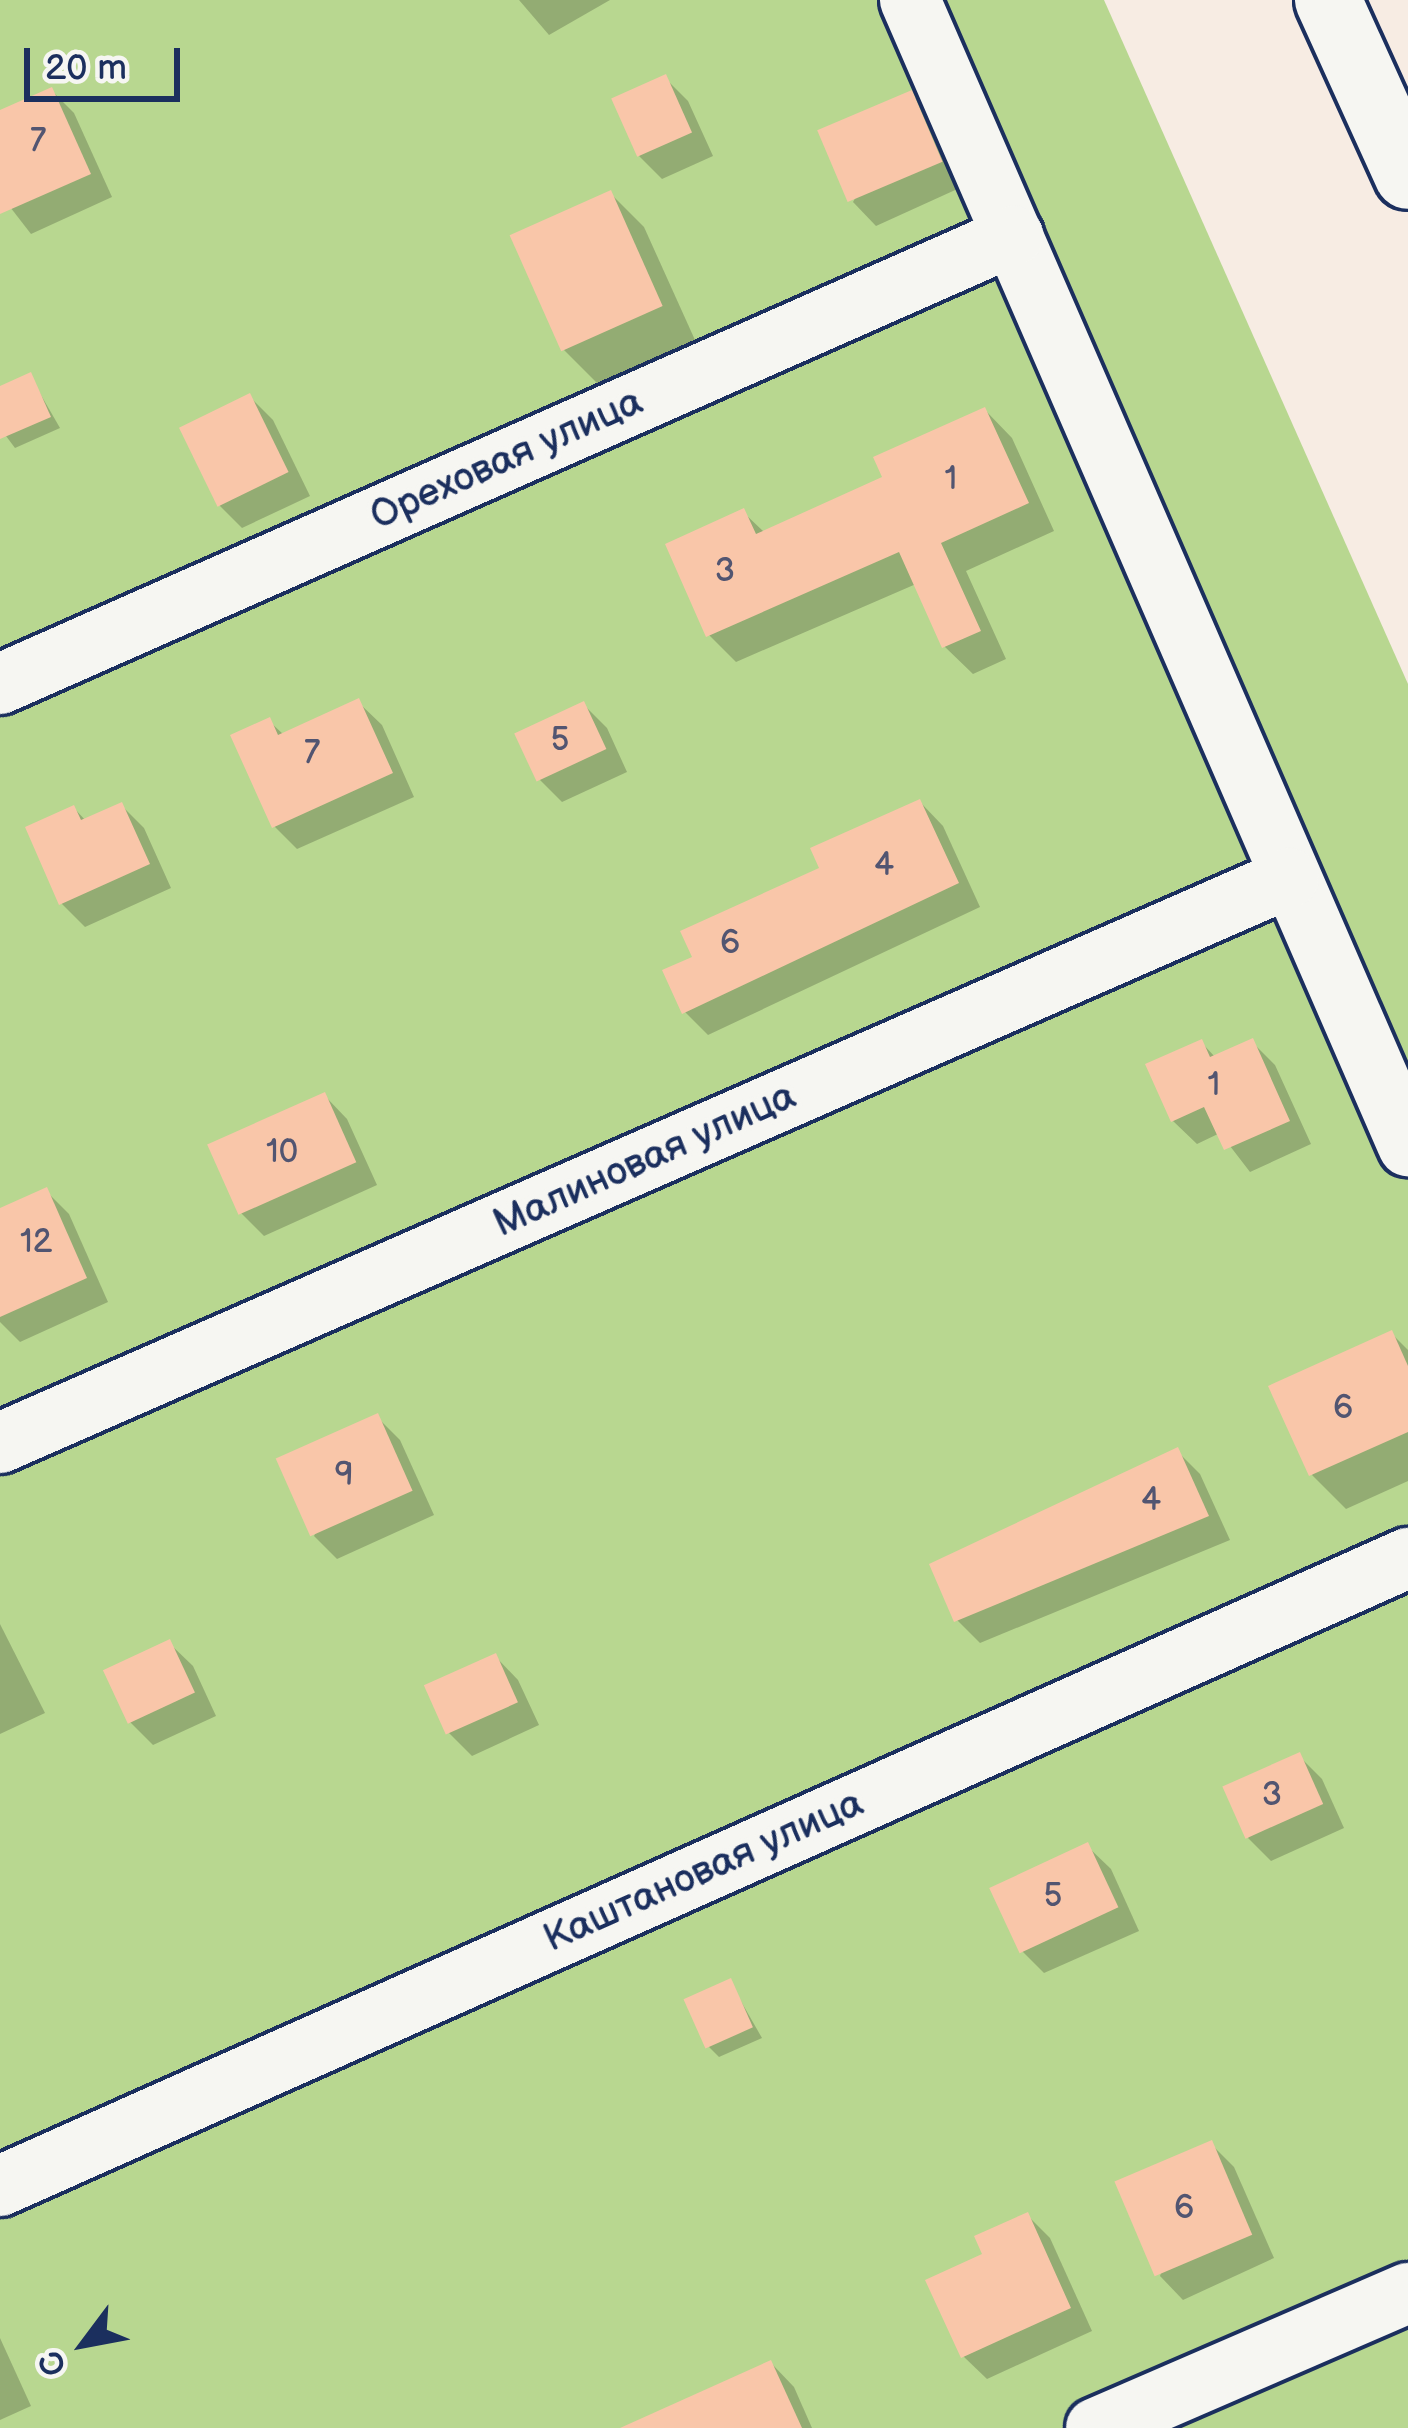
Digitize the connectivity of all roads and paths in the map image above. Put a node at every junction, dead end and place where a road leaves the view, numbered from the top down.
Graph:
1 (910, 0) edge
2 (1328, 0) edge
3 (1408, 176) edge
4 (1013, 236) junction
5 (0, 684) edge
6 (1289, 878) junction
7 (1408, 1146) edge
8 (0, 1444) edge
9 (1408, 1558) edge
10 (0, 2186) edge
11 (1408, 2293) edge
12 (1096, 2428) edge

1 - 4 street
2 - 3 street
4 - 5 street, Ореховая улица
4 - 6 street
6 - 7 street
6 - 8 street, Малиновая улица
9 - 10 street, Каштановая улица
11 - 12 street

